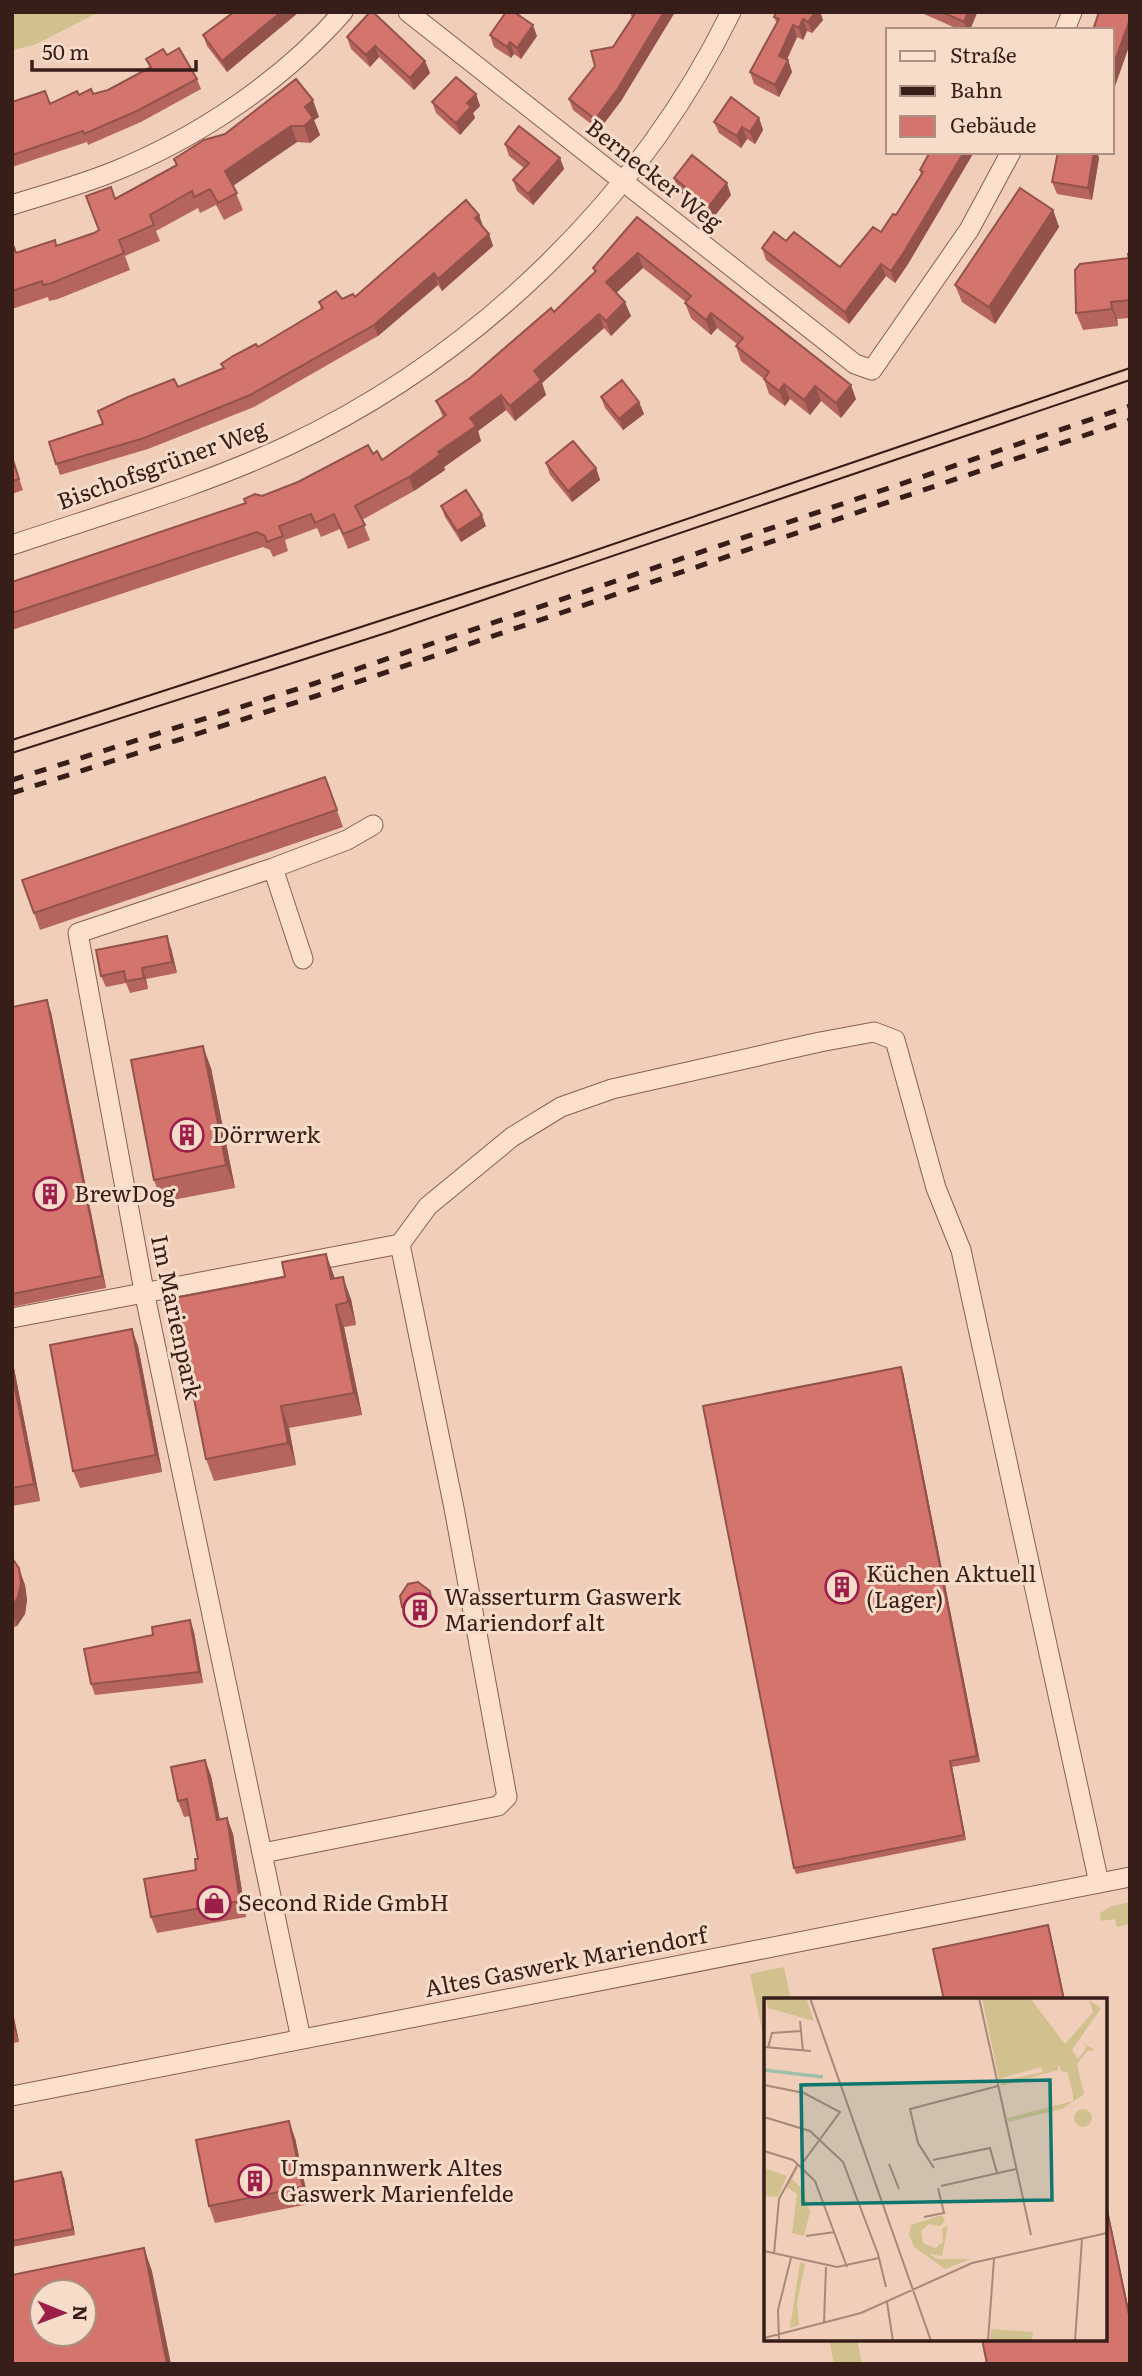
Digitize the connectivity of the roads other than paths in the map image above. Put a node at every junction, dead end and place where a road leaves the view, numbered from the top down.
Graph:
1 (342, 12) edge
2 (408, 12) edge
3 (731, 12) edge
4 (1010, 154) edge
5 (622, 182) junction
6 (12, 205) edge
7 (12, 545) edge
8 (373, 825) dead end
9 (273, 868) junction
10 (303, 959) dead end
11 (400, 1244) junction
12 (138, 1293) junction
13 (12, 1318) edge
14 (263, 1853) junction
15 (1130, 1877) edge
16 (1099, 1883) junction
17 (301, 2039) junction
18 (12, 2096) edge

1 - 6 street
2 - 5 street, Bernecker Weg
3 - 5 street, Bischofsgrüner Weg
4 - 5 street, Bernecker Weg
5 - 7 street, Bischofsgrüner Weg
8 - 9 street, Im Marienpark
9 - 10 street
9 - 12 street, Im Marienpark
11 - 12 street
11 - 14 street
11 - 16 street
12 - 13 street
12 - 14 street, Im Marienpark
14 - 17 street, Im Marienpark
15 - 16 street, Altes Gaswerk Mariendorf
16 - 17 street, Altes Gaswerk Mariendorf
17 - 18 street, Altes Gaswerk Mariendorf

